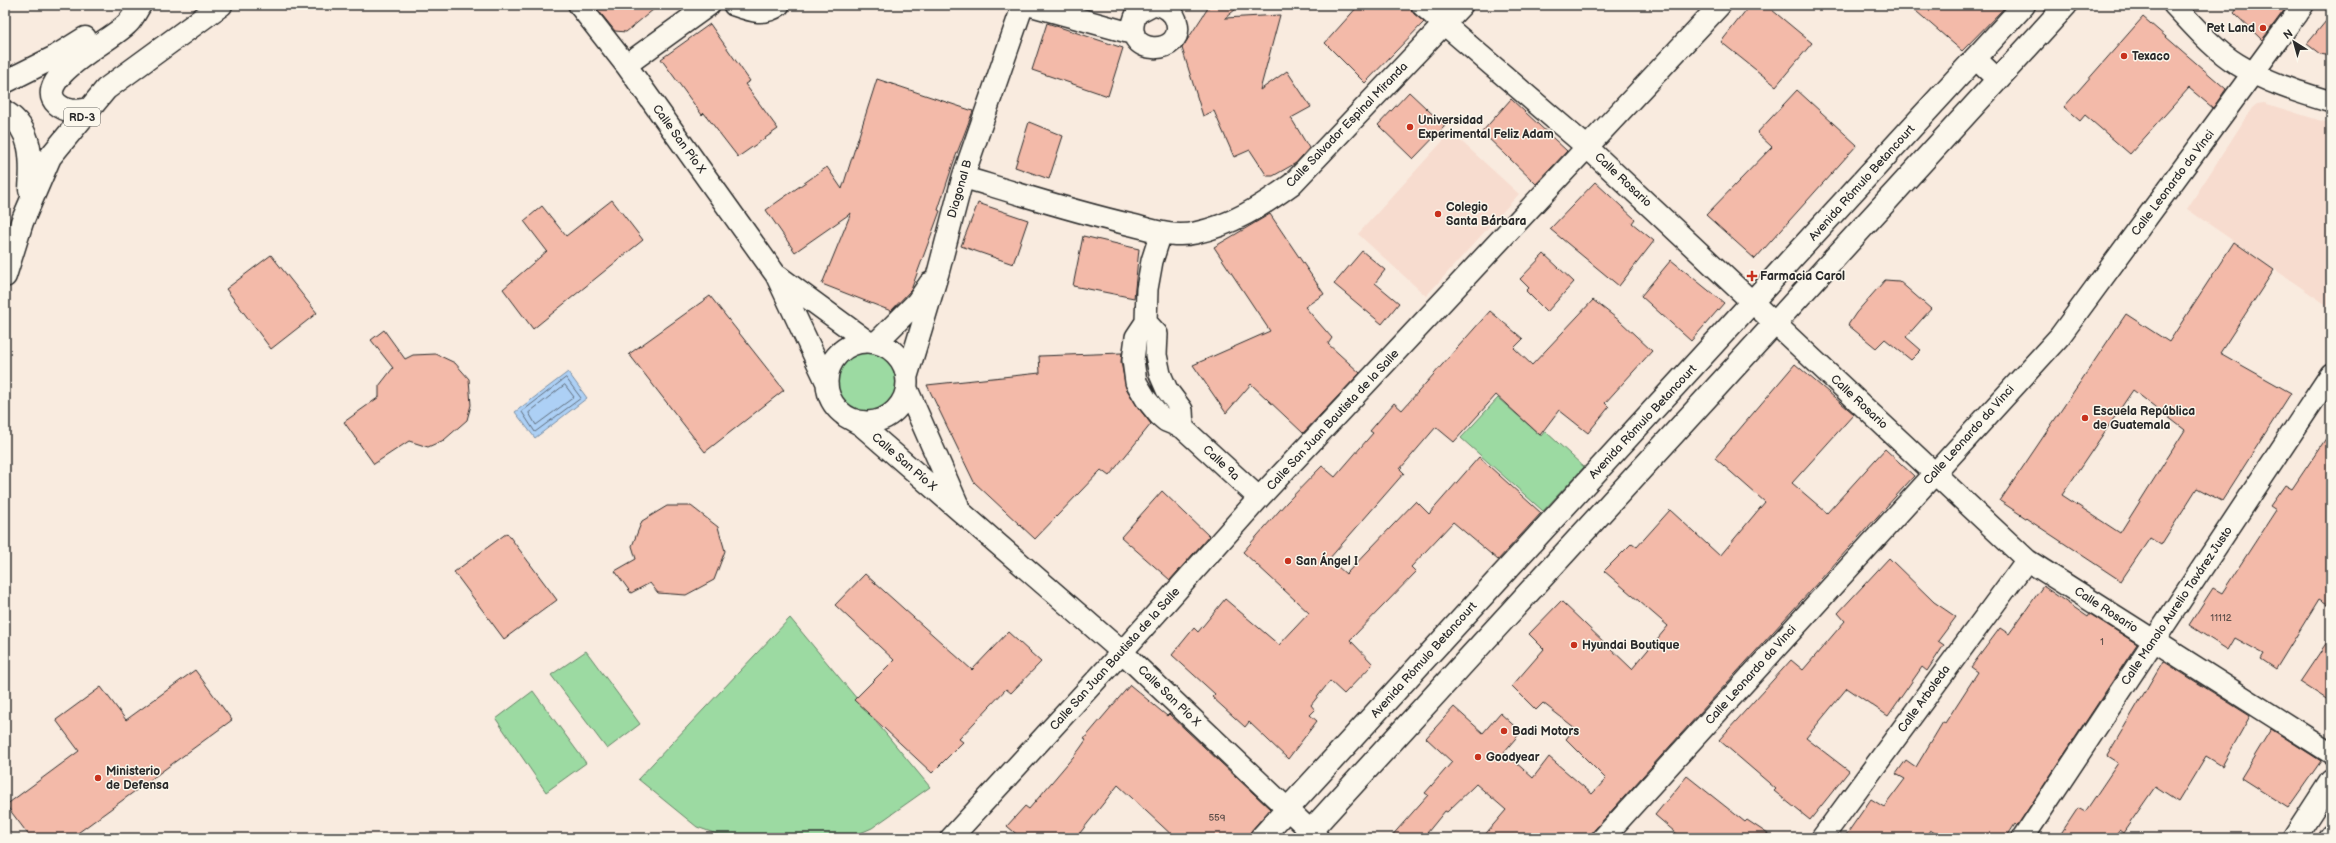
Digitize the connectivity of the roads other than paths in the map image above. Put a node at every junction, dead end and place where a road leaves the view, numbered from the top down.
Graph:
1 (139, 5) edge
2 (221, 5) edge
3 (579, 5) edge
4 (709, 5) edge
5 (734, 5) edge
6 (779, 5) edge
7 (1023, 5) edge
8 (1029, 5) edge
9 (1152, 5) edge
10 (1158, 5) edge
11 (1422, 5) edge
12 (1462, 5) edge
13 (1720, 5) edge
14 (2024, 5) edge
15 (2066, 5) edge
16 (2174, 5) edge
17 (2303, 5) edge
18 (1443, 24) junction
19 (1134, 34) junction
20 (1975, 58) junction
21 (626, 65) junction
22 (2254, 74) junction
23 (1997, 79) junction
24 (5, 82) edge
25 (2331, 102) edge
26 (89, 109) junction
27 (5, 112) edge
28 (1588, 148) junction
29 (962, 177) junction
30 (29, 205) junction
31 (1161, 233) junction
32 (938, 273) junction
33 (776, 275) junction
34 (5, 276) edge
35 (1753, 302) junction
36 (1774, 322) junction
37 (872, 342) junction
38 (2331, 374) edge
39 (827, 382) junction
40 (907, 382) junction
41 (845, 416) junction
42 (1934, 473) junction
43 (1259, 498) junction
44 (961, 511) junction
45 (2027, 560) junction
46 (2154, 641) junction
47 (1122, 652) junction
48 (2331, 753) edge
49 (2331, 781) edge
50 (1288, 809) junction
51 (2331, 835) edge
52 (1311, 836) edge
53 (951, 838) edge
54 (1261, 838) edge
55 (1602, 838) edge
56 (1822, 838) edge
57 (2022, 838) edge
58 (2294, 838) edge
59 (2329, 838) edge

1 - 24 main road
1 - 26 main road
2 - 26 main road, RD-3
3 - 21 street, Calle San Pío X
4 - 21 street
5 - 6 street
7 - 29 street, Diagonal B
8 - 19 street
9 - 19 street
10 - 19 street
11 - 18 street, Calle Rosario
12 - 18 street, Calle Salvador Espinal Miranda
13 - 28 street, Calle San Juan Bautista de la Salle
14 - 20 main road, Avenida Rómulo Betancourt
15 - 23 main road
16 - 22 street
17 - 22 street, Calle Leonardo da Vinci
18 - 28 street, Calle Rosario
18 - 31 street, Calle Salvador Espinal Miranda
20 - 23 street
20 - 35 main road, Avenida Rómulo Betancourt
21 - 33 street, Calle San Pío X
22 - 25 street
22 - 42 street, Calle Leonardo da Vinci
23 - 36 main road
26 - 30 main road, RD-3
27 - 30 main road
28 - 35 street, Calle Rosario
28 - 43 street, Calle San Juan Bautista de la Salle
29 - 31 street, Calle Salvador Espinal Miranda
29 - 32 street, Diagonal B
30 - 34 main road, RD-3
31 - 43 street, Calle 9a
32 - 37 street
32 - 40 street, Diagonal B
33 - 37 street, Calle San Pío X
33 - 39 street, Calle San Pío X
35 - 36 street, Calle Rosario
35 - 50 main road, Avenida Rómulo Betancourt
36 - 42 street, Calle Rosario
36 - 52 main road
37 - 39 street
37 - 40 street
38 - 46 street, Calle Manolo Aurelio Tavárez Justo
39 - 41 street
40 - 41 street
40 - 44 street, Calle San Pío X
41 - 44 street, Calle San Pío X
42 - 45 street, Calle Rosario
42 - 55 street, Calle Leonardo da Vinci
43 - 47 street, Calle San Juan Bautista de la Salle
44 - 47 street, Calle San Pío X
45 - 46 street, Calle Rosario
45 - 56 street, Calle Arboleda
46 - 48 street, Calle Rosario
46 - 57 street, Calle Manolo Aurelio Tavárez Justo
47 - 50 street, Calle San Pío X
47 - 53 street, Calle San Juan Bautista de la Salle
49 - 58 main road
50 - 52 street, Calle San Pío X
50 - 54 main road, Avenida Rómulo Betancourt
51 - 59 main road

